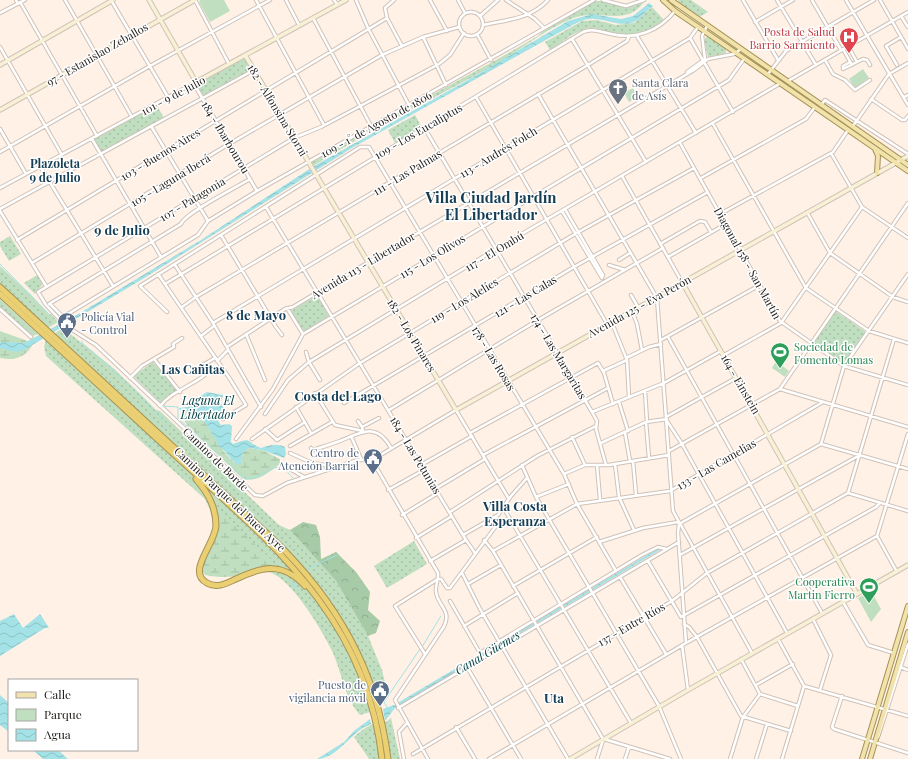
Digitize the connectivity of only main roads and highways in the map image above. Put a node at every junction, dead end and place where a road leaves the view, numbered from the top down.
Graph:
1 (663, 0) edge
2 (671, 0) edge
3 (875, 148) junction
4 (908, 165) edge
5 (908, 171) edge
6 (877, 173) road end
7 (0, 287) edge
8 (0, 294) edge
9 (43, 331) junction
10 (50, 337) junction
11 (185, 465) junction
12 (908, 606) edge
13 (332, 617) junction
14 (908, 635) edge
15 (375, 711) junction
16 (378, 722) junction
17 (382, 759) edge
18 (388, 759) edge
19 (862, 759) edge
20 (870, 759) edge

1 - 3 main road
2 - 4 main road
3 - 5 main road
3 - 6 main road
7 - 9 highway, Camino Parque del Buen Ayre
8 - 9 highway, Camino Parque del Buen Ayre
9 - 10 highway, Camino Parque del Buen Ayre
10 - 11 highway, Camino Parque del Buen Ayre
10 - 15 highway, Camino Parque del Buen Ayre
11 - 13 highway, Camino Parque del Buen Ayre
11 - 13 highway
12 - 19 main road
13 - 15 highway, Camino Parque del Buen Ayre
14 - 20 main road
15 - 16 highway, Camino Parque del Buen Ayre
16 - 17 highway, Camino Parque del Buen Ayre
16 - 18 highway, Camino Parque del Buen Ayre

